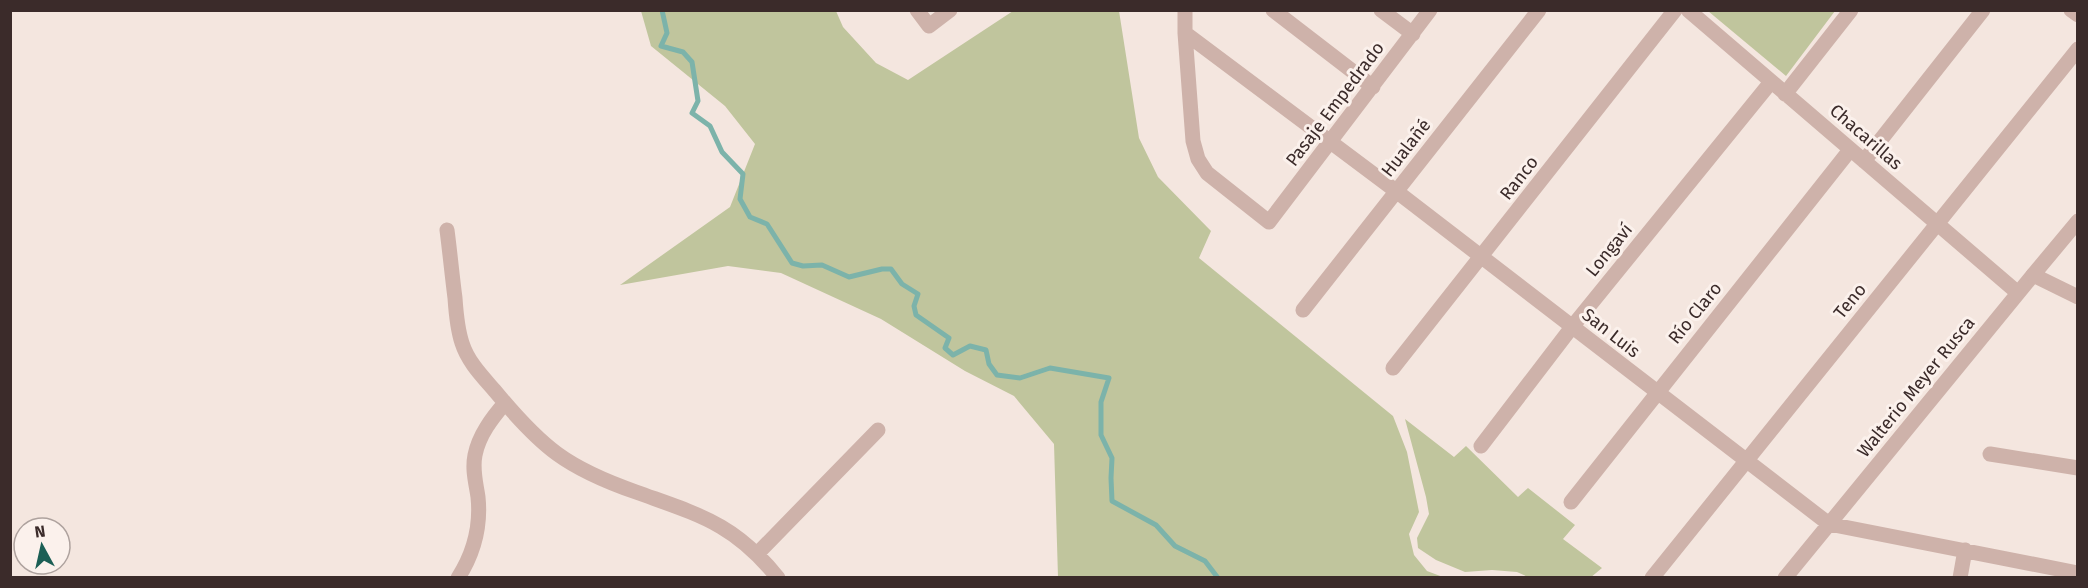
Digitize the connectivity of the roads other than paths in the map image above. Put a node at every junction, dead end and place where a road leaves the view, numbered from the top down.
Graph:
1 (917, 10) edge
2 (950, 10) edge
3 (1185, 10) edge
4 (1273, 10) edge
5 (1382, 10) edge
6 (1430, 10) edge
7 (1539, 10) edge
8 (1675, 10) edge
9 (1688, 10) edge
10 (1851, 10) edge
11 (1983, 10) edge
12 (2071, 10) edge
13 (2078, 15) edge
14 (1185, 33) junction
15 (1413, 34) junction
16 (2078, 49) edge
17 (1771, 82) junction
18 (1372, 87) junction
19 (1785, 94) junction
20 (1330, 143) junction
21 (1850, 150) junction
22 (1864, 161) junction
23 (1396, 191) junction
24 (2078, 221) edge
25 (1937, 224) junction
26 (447, 230) dead end
27 (1482, 256) junction
28 (2033, 275) junction
29 (2018, 293) junction
30 (2078, 297) edge
31 (1303, 310) dead end
32 (1572, 327) junction
33 (1393, 368) dead end
34 (1656, 393) junction
35 (505, 403) junction
36 (878, 430) dead end
37 (1481, 446) dead end
38 (1990, 454) dead end
39 (1746, 461) junction
40 (2078, 468) edge
41 (1571, 502) dead end
42 (1829, 524) junction
43 (1965, 550) junction
44 (757, 554) junction
45 (2060, 573) edge
46 (2078, 573) edge
47 (1791, 576) edge
48 (459, 577) edge
49 (778, 578) edge
50 (1652, 578) edge
51 (1960, 578) edge

1 - 2 street
3 - 14 street
4 - 18 street
5 - 15 street
6 - 15 street, Pasaje Empedrado
7 - 23 street, Hualañé
8 - 27 street, Ranco
9 - 17 street, Chacarillas
10 - 19 street
11 - 22 street
12 - 13 street
14 - 20 street, San Luis
14 - 20 street, Pasaje Empedrado
15 - 18 street, Pasaje Empedrado
16 - 25 street, Teno
17 - 19 street, Chacarillas
17 - 32 street, Longaví
18 - 20 street, Pasaje Empedrado
19 - 21 street, Chacarillas
20 - 23 street, San Luis
21 - 22 street, Chacarillas
21 - 34 street, Río Claro
22 - 25 street, Chacarillas
23 - 27 street, San Luis
23 - 31 street, Hualañé
24 - 28 street, Walterio Meyer Rusca
25 - 29 street, Chacarillas
25 - 39 street, Teno
26 - 35 street
27 - 32 street, San Luis
27 - 33 street, Ranco
28 - 29 street, Walterio Meyer Rusca
28 - 30 street
29 - 42 street, Walterio Meyer Rusca
32 - 34 street, San Luis
32 - 37 street, Longaví
34 - 39 street, San Luis
34 - 41 street, Río Claro
35 - 44 street
35 - 48 street
36 - 44 street
38 - 40 street
39 - 42 street, San Luis
39 - 50 street, Teno
42 - 43 street, San Luis
42 - 47 street, Walterio Meyer Rusca
43 - 45 street, San Luis
43 - 51 street
44 - 49 street
45 - 46 street, San Luis

